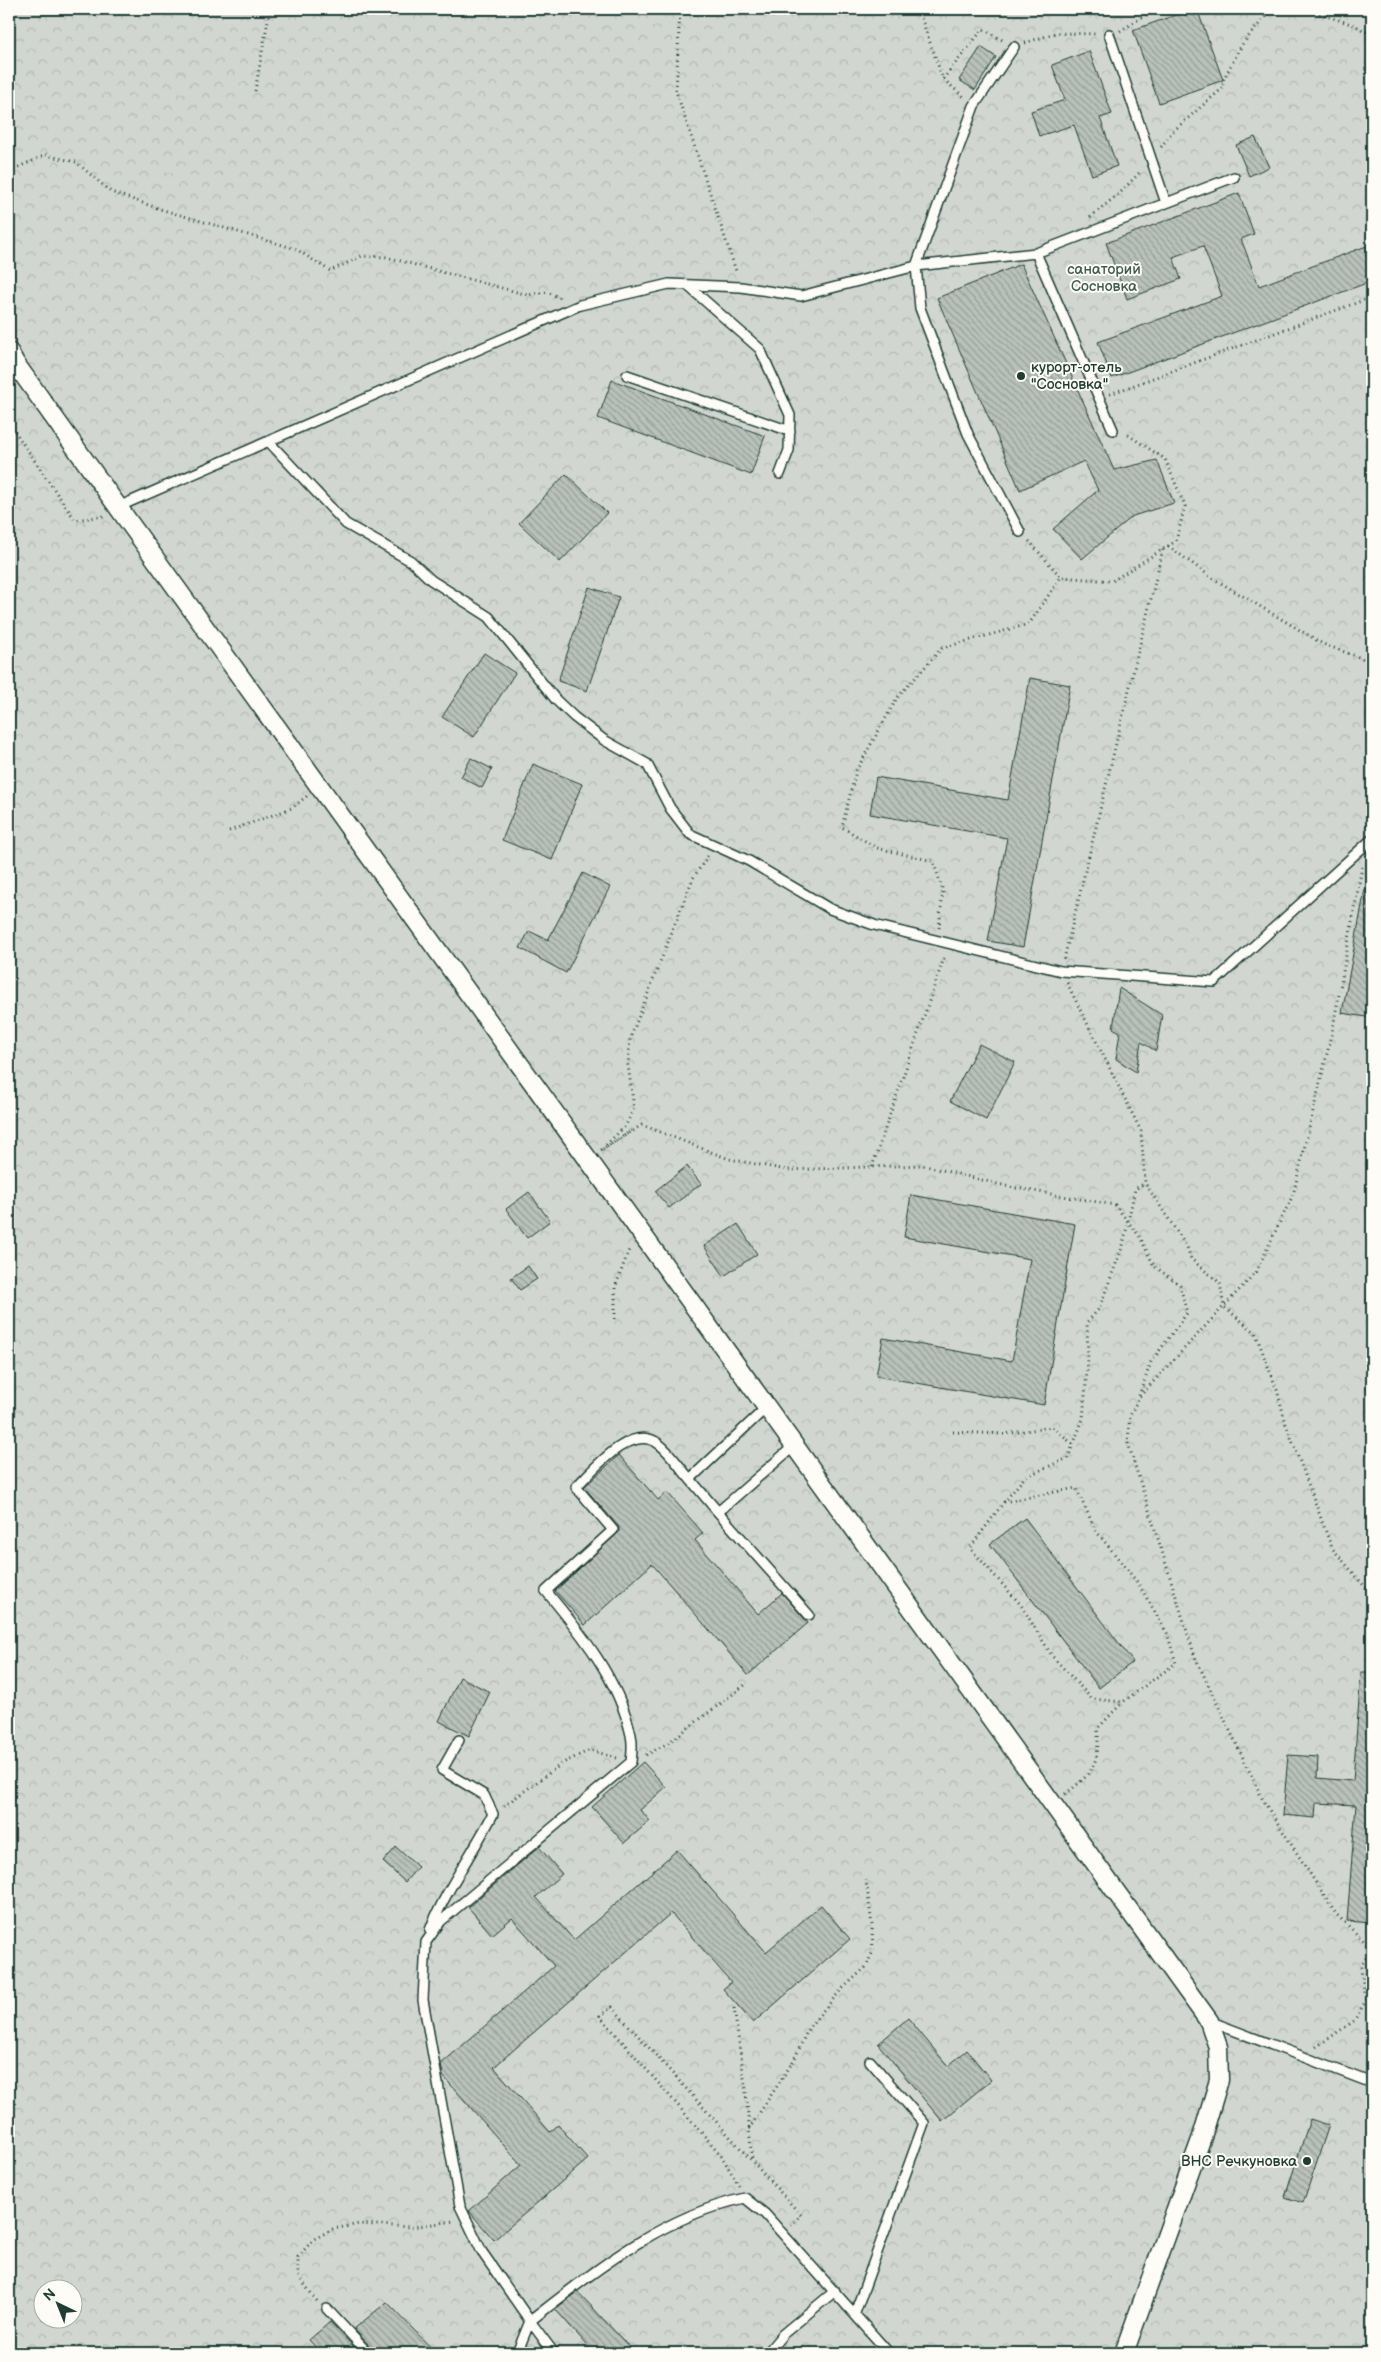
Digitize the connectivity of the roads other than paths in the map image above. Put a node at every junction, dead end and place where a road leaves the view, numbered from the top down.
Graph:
1 (1108, 34) road end
2 (1014, 47) road end
3 (1234, 177) dead end
4 (1166, 203) junction
5 (1036, 253) junction
6 (916, 266) junction
7 (687, 285) junction
8 (9, 352) edge
9 (627, 375) dead end
10 (790, 430) junction
11 (1113, 430) road end
12 (269, 442) junction
13 (780, 474) dead end
14 (120, 511) junction
15 (1020, 532) road end
16 (1369, 842) edge
17 (767, 1407) junction
18 (795, 1445) junction
19 (690, 1479) junction
20 (718, 1512) junction
21 (809, 1615) dead end
22 (459, 1740) dead end
23 (426, 1942) junction
24 (1209, 2021) junction
25 (870, 2061) dead end
26 (1372, 2083) edge
27 (835, 2291) junction
28 (327, 2309) road end
29 (855, 2313) junction
30 (530, 2321) junction
31 (368, 2353) edge
32 (517, 2353) edge
33 (554, 2353) edge
34 (767, 2353) edge
35 (889, 2353) edge
36 (1124, 2353) edge

1 - 4 lane
2 - 6 lane
3 - 4 lane
4 - 5 lane
5 - 6 lane
5 - 11 lane
6 - 7 lane
6 - 15 lane
7 - 10 lane
7 - 12 lane
8 - 14 street
9 - 10 lane
10 - 13 lane
12 - 14 lane
12 - 16 lane
14 - 17 street
17 - 18 street
17 - 19 lane
18 - 20 lane
18 - 24 street
19 - 20 lane
19 - 23 lane
20 - 21 lane
22 - 23 lane
23 - 30 lane
24 - 26 lane
24 - 36 street
25 - 29 lane
27 - 29 lane
27 - 30 lane
27 - 34 lane
28 - 31 lane
29 - 35 lane
30 - 32 lane
30 - 33 lane

